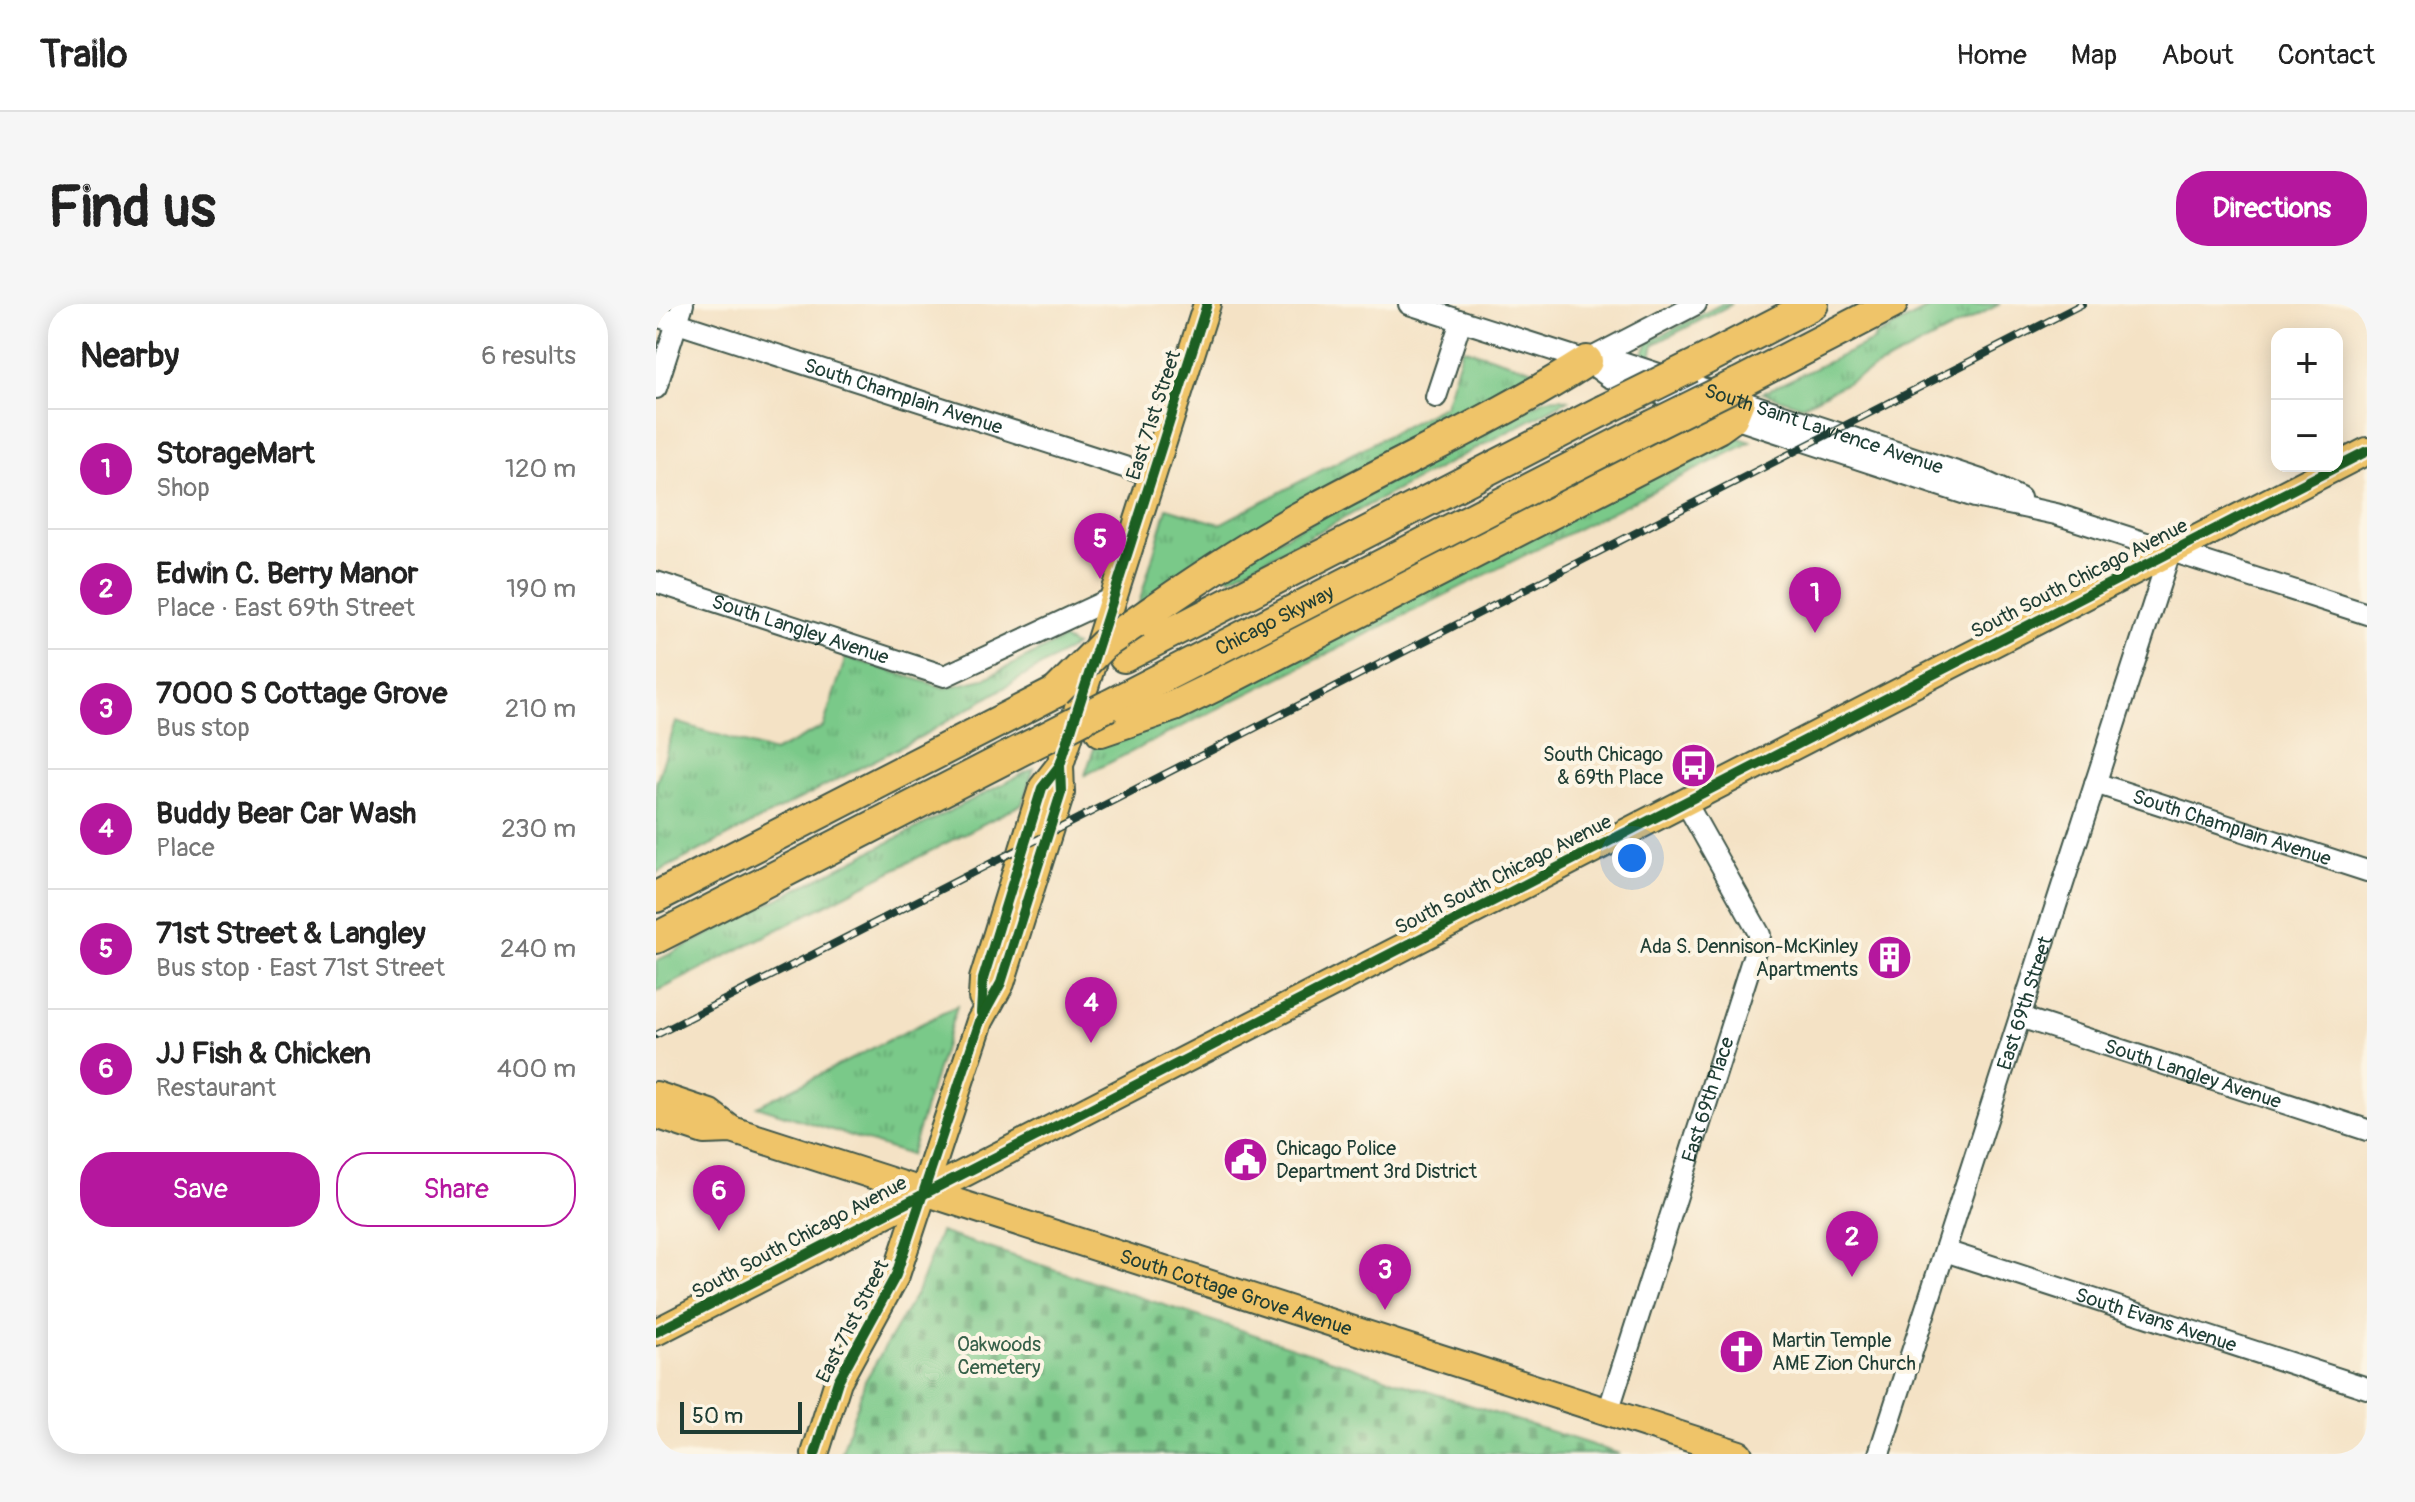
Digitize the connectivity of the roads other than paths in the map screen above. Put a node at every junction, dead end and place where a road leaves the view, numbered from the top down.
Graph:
1 (1207, 304) edge
2 (1409, 304) edge
3 (1696, 304) edge
4 (1813, 304) edge
5 (1892, 304) edge
6 (680, 313) edge
7 (656, 316) edge
8 (1461, 321) junction
9 (1587, 361) junction
10 (656, 388) edge
11 (1436, 397) dead end
12 (1737, 401) junction
13 (2367, 451) edge
14 (1152, 476) junction
15 (2170, 552) junction
16 (656, 582) edge
17 (1114, 597) junction
18 (2367, 614) edge
19 (1056, 692) junction
20 (1105, 718) junction
21 (2095, 783) junction
22 (1685, 801) junction
23 (2367, 871) edge
24 (656, 897) edge
25 (656, 938) edge
26 (2020, 1017) junction
27 (656, 1095) edge
28 (656, 1115) edge
29 (732, 1130) junction
30 (2367, 1130) edge
31 (926, 1191) junction
32 (1945, 1251) junction
33 (656, 1332) edge
34 (2367, 1388) edge
35 (1608, 1412) junction
36 (815, 1454) edge
37 (1739, 1454) edge
38 (1879, 1454) edge

1 - 14 main road, East 71st Street
2 - 8 street, South Saint Lawrence Avenue
3 - 9 street
4 - 19 highway, Chicago Skyway, bridge
5 - 12 highway, Chicago Skyway
6 - 7 street, South Champlain Avenue
6 - 10 street
6 - 14 street, South Champlain Avenue
8 - 9 street, South Saint Lawrence Avenue
8 - 11 street
9 - 12 street, South Saint Lawrence Avenue
9 - 19 highway, bridge
12 - 15 street, South Saint Lawrence Avenue
12 - 20 highway, Chicago Skyway, bridge
12 - 20 highway
13 - 15 main road, South South Chicago Avenue
14 - 17 main road, East 71st Street
15 - 18 street, South Saint Lawrence Avenue
15 - 21 street, East 69th Street
15 - 22 main road, South South Chicago Avenue
16 - 17 street, South Langley Avenue
17 - 31 main road, East 71st Street
19 - 24 highway, Chicago Skyway
20 - 25 highway
21 - 23 street, South Champlain Avenue
21 - 26 street, East 69th Street
22 - 31 main road, South South Chicago Avenue
22 - 35 street, East 69th Place
26 - 30 street, South Langley Avenue
26 - 32 street, East 69th Street
27 - 29 main road, South Cottage Grove Avenue
28 - 29 main road, South Cottage Grove Avenue
29 - 31 main road, South Cottage Grove Avenue
31 - 33 main road, South South Chicago Avenue
31 - 35 main road, South Cottage Grove Avenue
31 - 36 main road, East 71st Street
32 - 34 street, South Evans Avenue
32 - 38 street, East 69th Street
35 - 37 main road, South Cottage Grove Avenue

